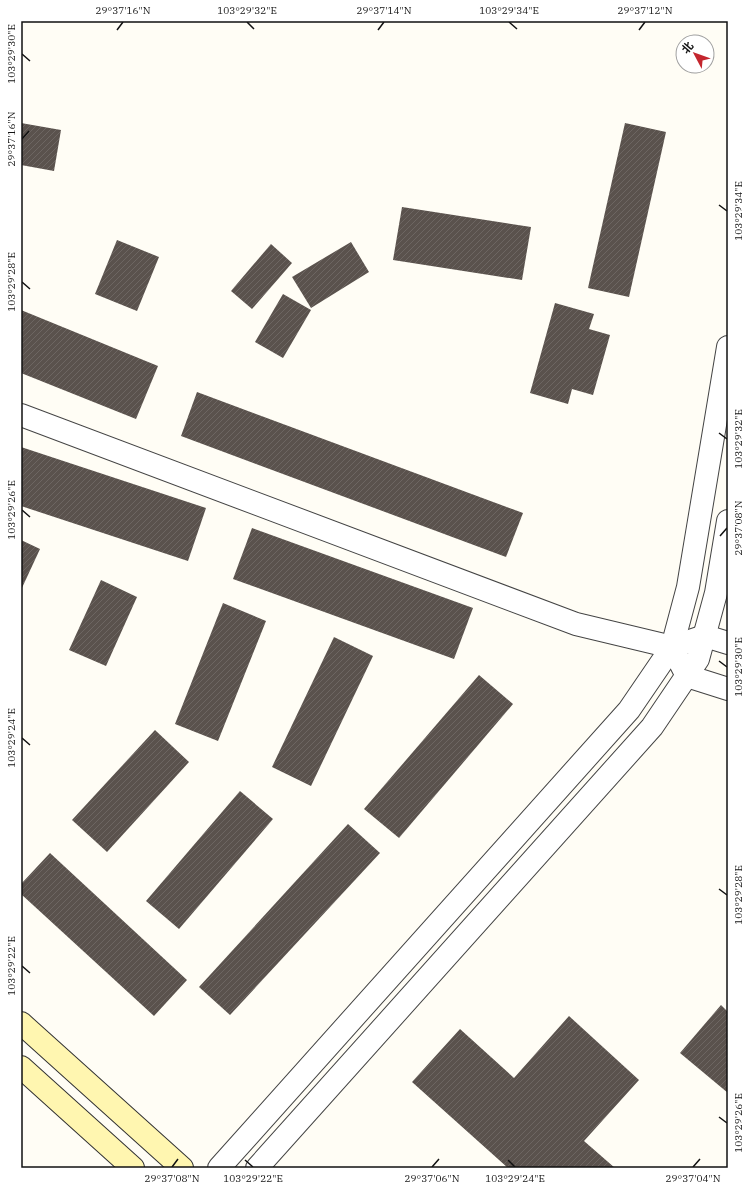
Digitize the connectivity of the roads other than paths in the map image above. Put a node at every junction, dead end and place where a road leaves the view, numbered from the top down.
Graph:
1 (728, 346) edge
2 (21, 416) edge
3 (728, 521) edge
4 (705, 636) junction
5 (728, 643) edge
6 (672, 647) junction
7 (687, 676) junction
8 (728, 689) edge
9 (21, 1022) edge
10 (21, 1067) edge
11 (132, 1168) edge
12 (182, 1168) edge
13 (219, 1168) edge
14 (257, 1168) edge

1 - 6 street
2 - 6 street
3 - 4 street
4 - 5 street
4 - 6 street
4 - 7 street
6 - 7 street
6 - 13 street
7 - 8 street
7 - 14 street
9 - 12 main road
10 - 11 main road

